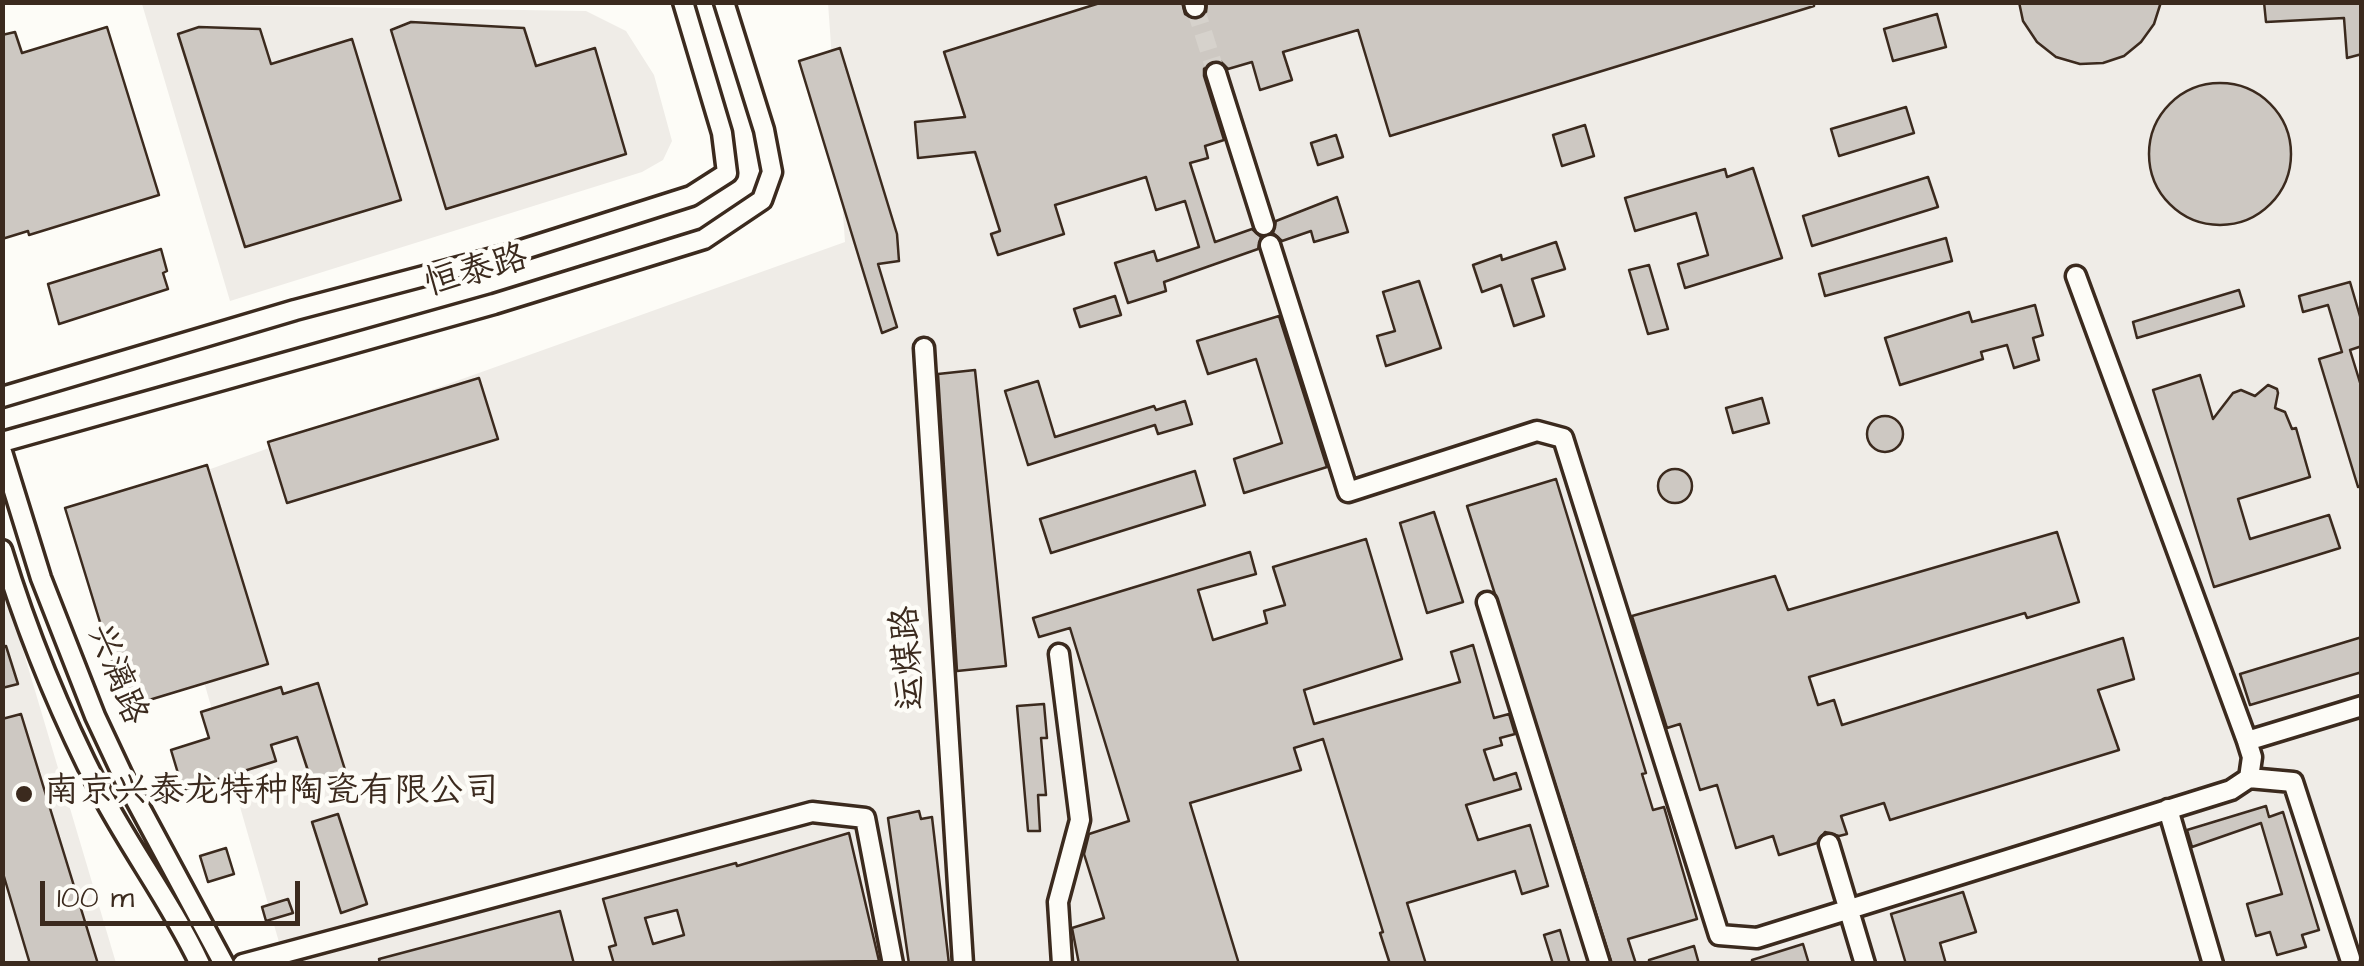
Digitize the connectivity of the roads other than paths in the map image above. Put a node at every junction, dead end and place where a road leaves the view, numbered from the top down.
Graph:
1 (683, 2) edge
2 (724, 2) edge
3 (1216, 72) tunnel mouth
4 (1264, 225) dead end
5 (1270, 245) dead end
6 (2076, 276) dead end
7 (924, 348) dead end
8 (2, 398) edge
9 (2, 442) edge
10 (2, 452) edge
11 (2, 550) edge
12 (1487, 602) dead end
13 (1059, 654) dead end
14 (2362, 706) edge
15 (2247, 741) junction
16 (2249, 778) junction
17 (2168, 809) junction
18 (1829, 844) dead end
19 (1849, 910) junction
20 (2348, 959) edge
21 (200, 964) edge
22 (224, 964) edge
23 (242, 964) edge
24 (893, 964) edge
25 (963, 964) edge
26 (1062, 964) edge
27 (1600, 964) edge
28 (1865, 964) edge
29 (2212, 964) edge

1 - 8 street, 恒泰路
2 - 9 street, 恒泰路
3 - 4 street
5 - 19 street
6 - 15 street
7 - 25 street, 运煤路
10 - 22 street, 兴漓路
11 - 21 street, 兴漓路
12 - 27 street
13 - 26 street
14 - 15 street
15 - 16 street
16 - 17 street
16 - 20 street
17 - 19 street
17 - 29 street
18 - 19 street
19 - 28 street
23 - 24 street

